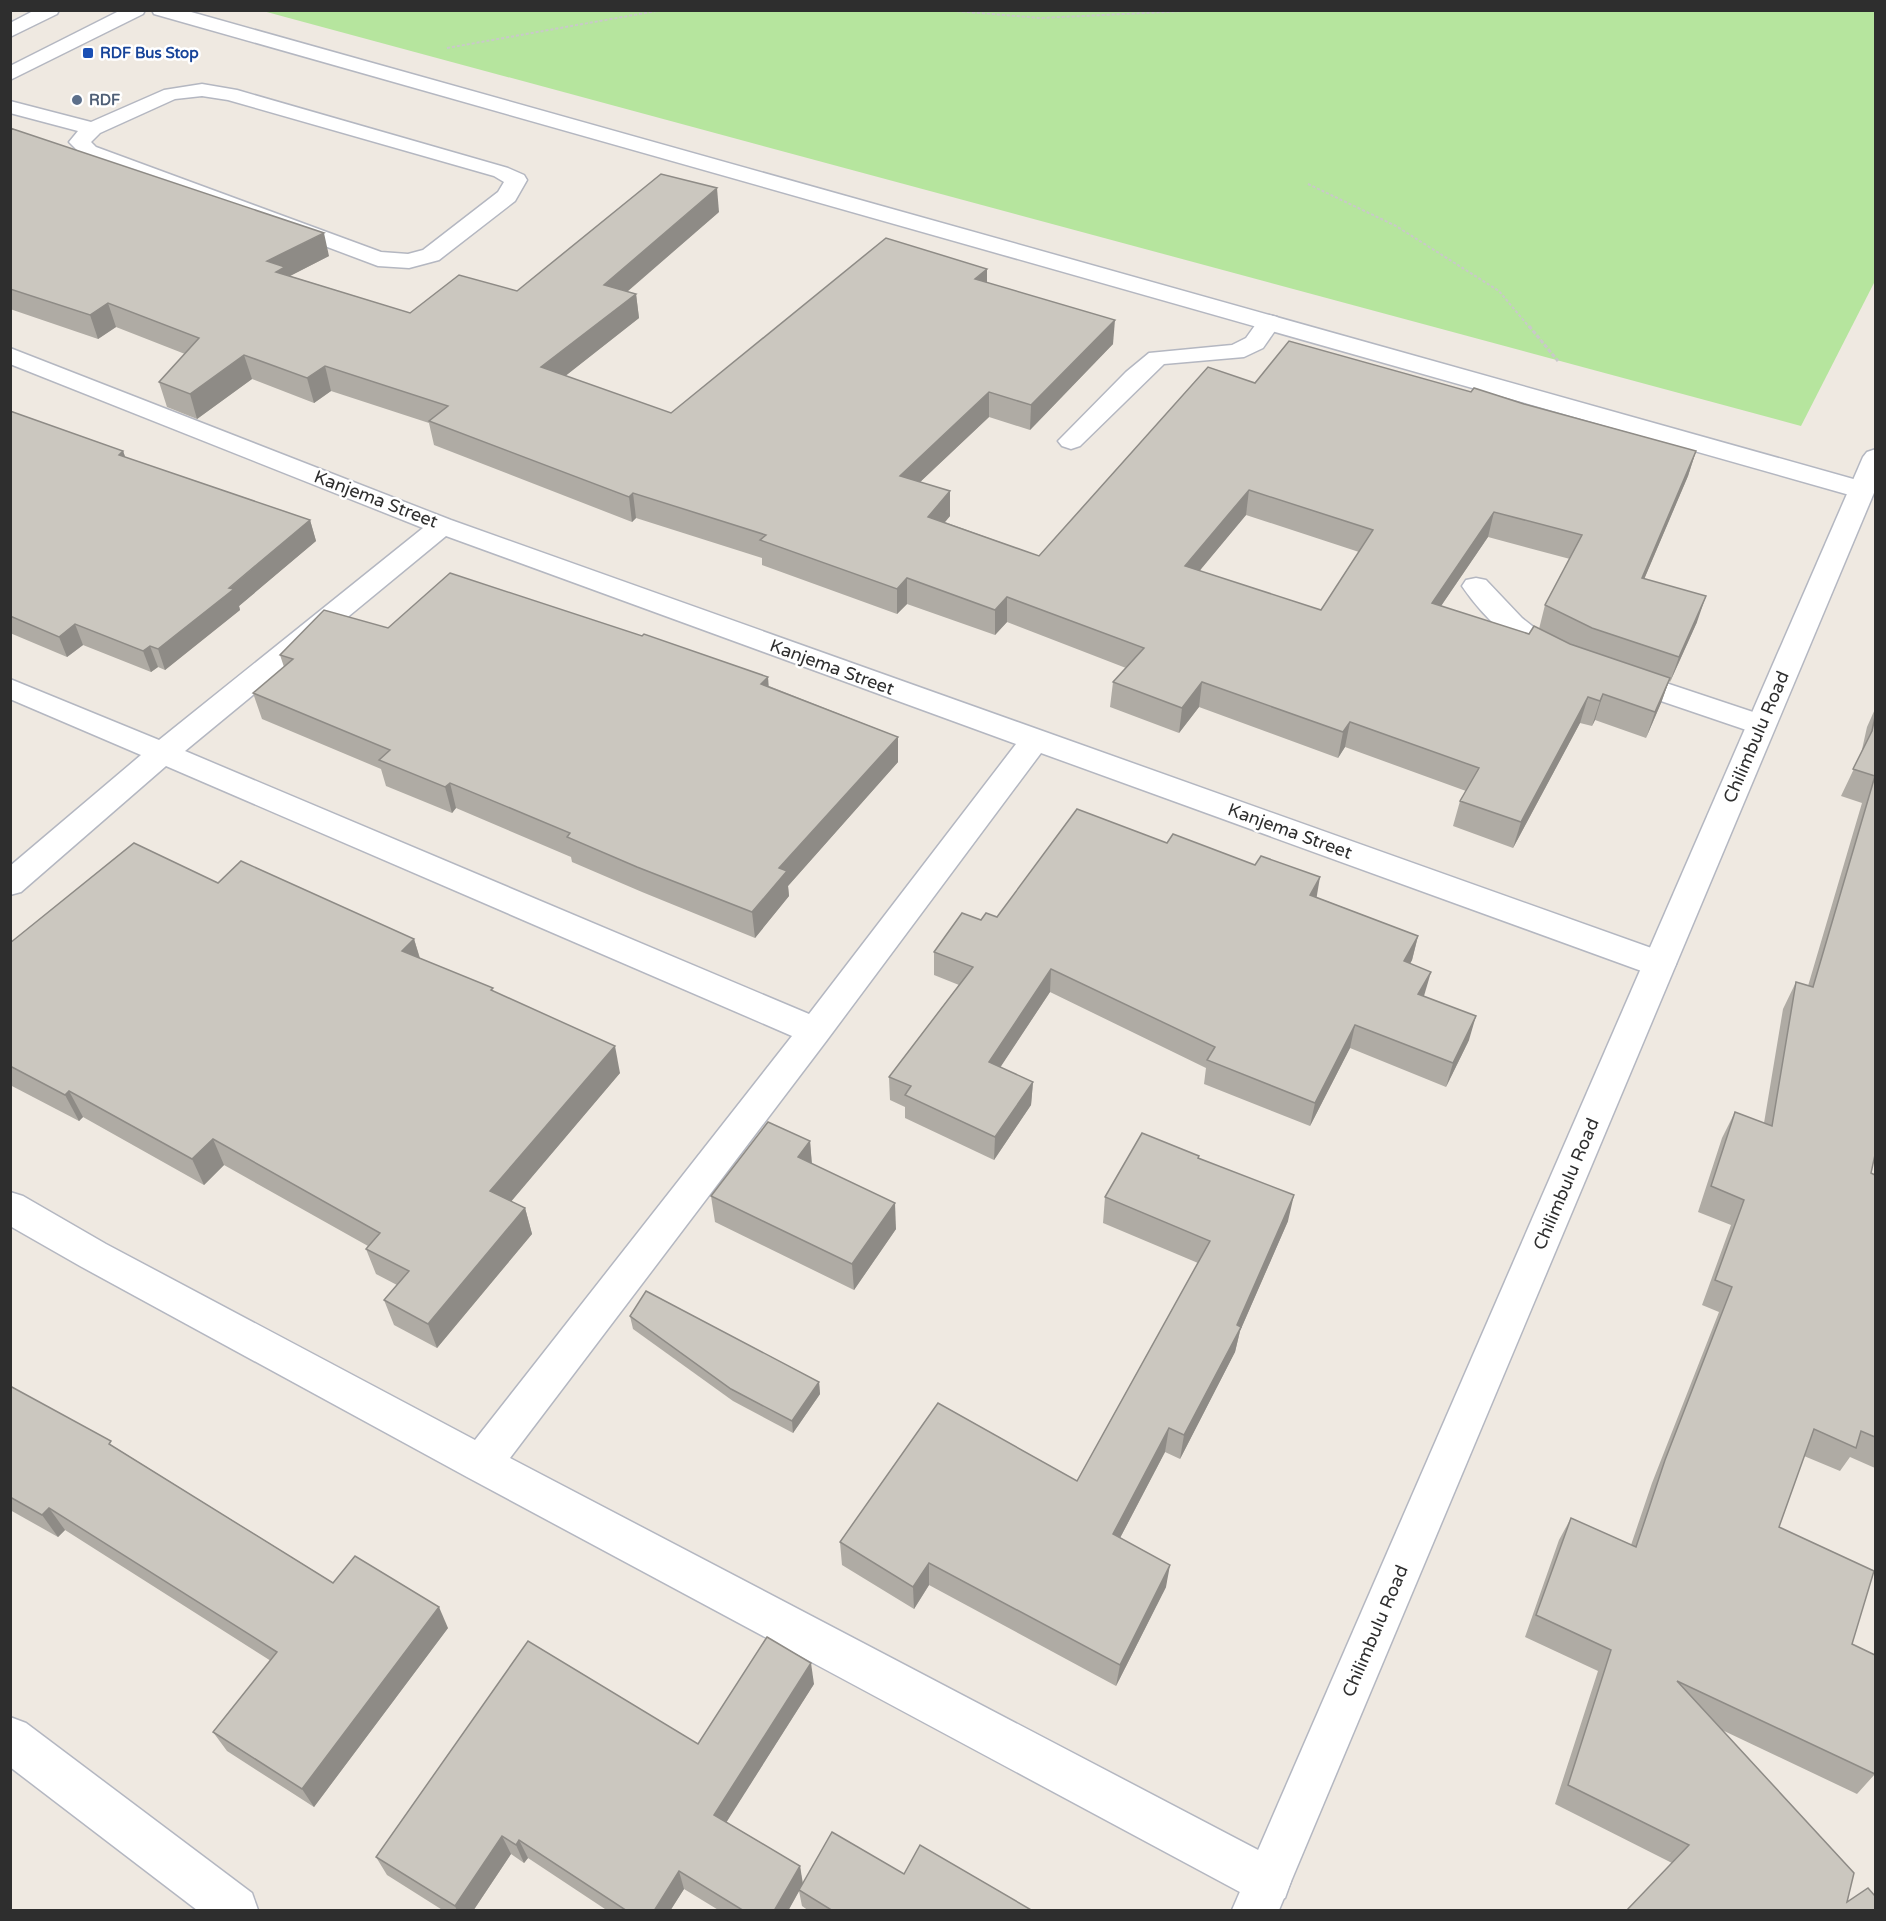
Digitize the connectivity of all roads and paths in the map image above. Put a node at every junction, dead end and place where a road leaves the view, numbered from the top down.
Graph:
1 (50, 10) edge
2 (136, 10) edge
3 (162, 10) edge
4 (662, 10) edge
5 (942, 10) edge
6 (1207, 10) edge
7 (10, 31) edge
8 (444, 49) dead end
9 (10, 74) edge
10 (10, 107) edge
11 (93, 129) junction
12 (1308, 184) dead end
13 (1269, 322) junction
14 (10, 355) edge
15 (1607, 418) junction
16 (1071, 441) dead end
17 (1875, 457) edge
18 (1862, 490) junction
19 (442, 526) junction
20 (1476, 586) dead end
21 (10, 688) edge
22 (1761, 724) junction
23 (1035, 740) junction
24 (164, 752) junction
25 (10, 884) edge
26 (1659, 964) junction
27 (815, 1031) junction
28 (10, 1207) edge
29 (481, 1464) junction
30 (10, 1739) edge
31 (1262, 1896) edge
32 (235, 1911) edge

1 - 7 street
2 - 9 street
3 - 13 street
4 - 8 path
5 - 6 path
10 - 11 street
11 - 11 street
12 - 15 path
13 - 15 street
13 - 16 street
14 - 19 street, Kanjema Street
15 - 18 street
17 - 18 street, Chilimbulu Road
18 - 22 street, Chilimbulu Road
19 - 23 street, Kanjema Street
19 - 24 street
20 - 22 street
21 - 24 street
22 - 26 street, Chilimbulu Road
23 - 26 street, Kanjema Street
23 - 27 street
24 - 25 street
24 - 27 street
26 - 31 street, Chilimbulu Road
27 - 29 street
28 - 29 street
29 - 31 street
30 - 32 street

